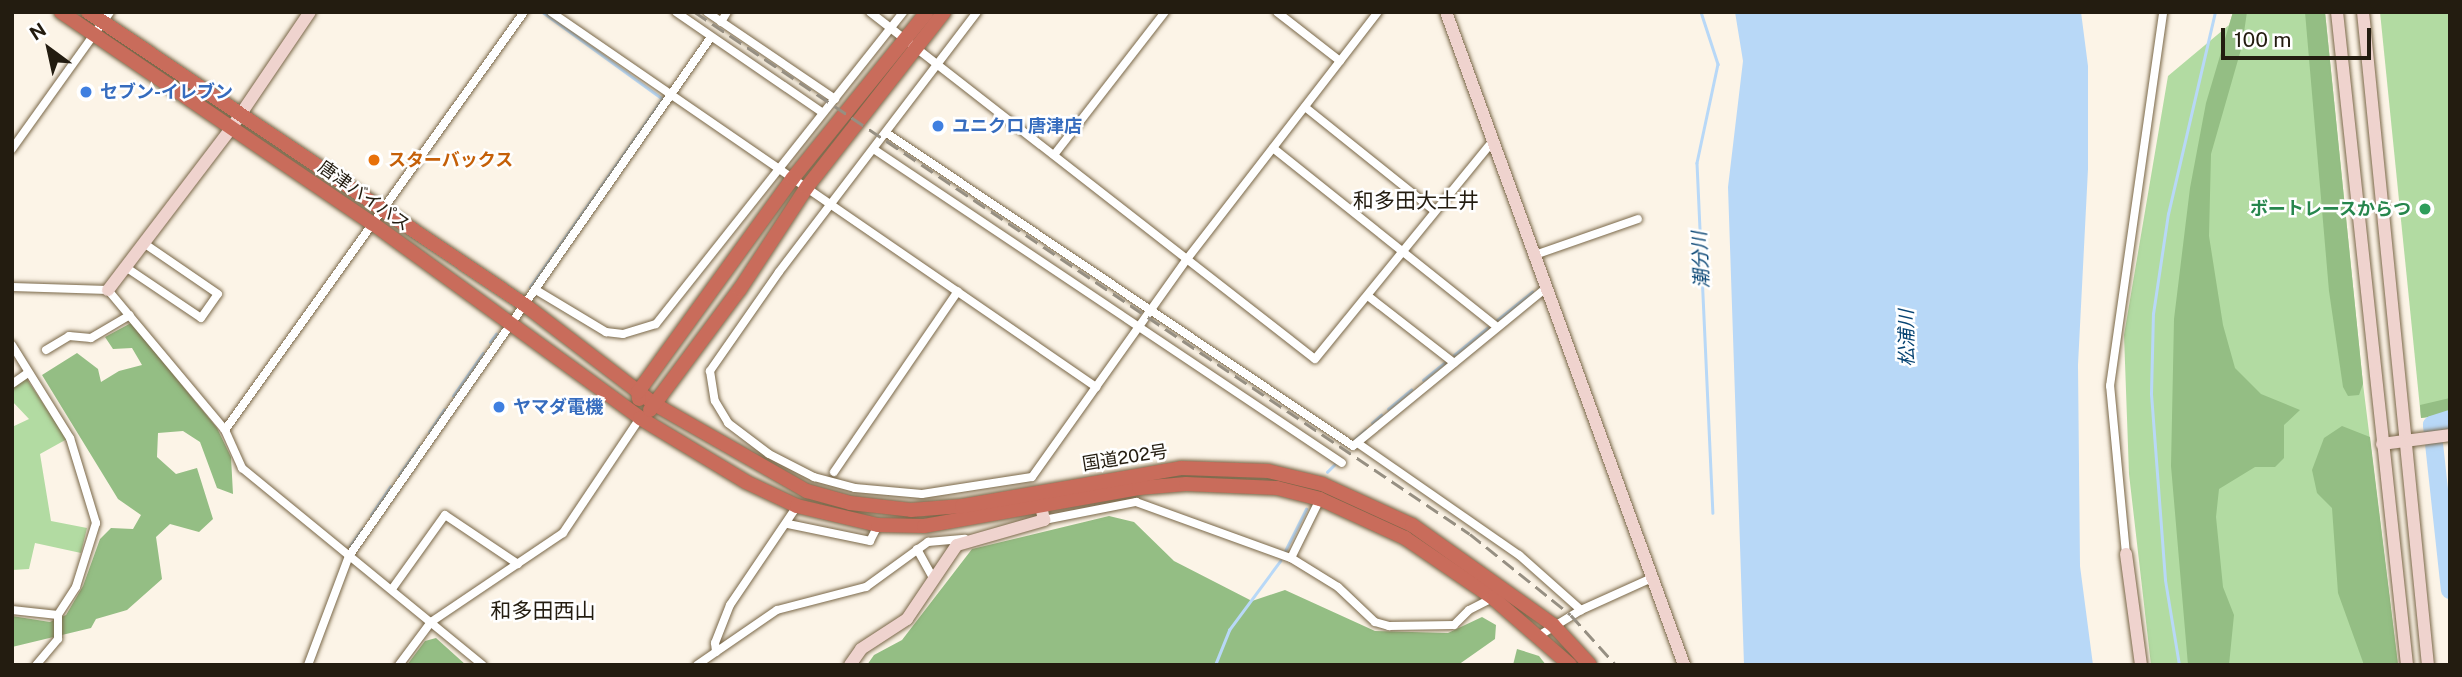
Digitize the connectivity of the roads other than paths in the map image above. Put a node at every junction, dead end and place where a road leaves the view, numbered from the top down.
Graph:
1 (61, 12) edge
2 (88, 12) edge
3 (310, 12) edge
4 (524, 12) edge
5 (551, 12) edge
6 (676, 12) edge
7 (707, 12) edge
8 (727, 12) edge
9 (870, 12) edge
10 (903, 12) edge
11 (927, 12) edge
12 (944, 12) edge
13 (977, 12) edge
14 (1165, 12) edge
15 (1277, 12) edge
16 (1378, 12) edge
17 (1446, 12) edge
18 (2163, 12) edge
19 (2337, 12) edge
20 (2363, 12) edge
21 (721, 22) junction
22 (103, 23) edge
23 (891, 28) junction
24 (711, 37) junction
25 (911, 44) junction
26 (1340, 61) junction
27 (941, 66) junction
28 (670, 96) junction
29 (835, 99) junction
30 (1305, 107) junction
31 (823, 113) junction
32 (235, 122) junction
33 (888, 134) junction
34 (1493, 141) junction
35 (1273, 148) junction
36 (12, 149) edge
37 (875, 150) junction
38 (1054, 155) junction
39 (778, 169) junction
40 (793, 178) junction
41 (807, 187) junction
42 (833, 205) junction
43 (381, 211) junction
44 (1435, 211) junction
45 (1638, 219) dead end
46 (372, 223) junction
47 (145, 244) junction
48 (1404, 251) junction
49 (1535, 255) junction
50 (1187, 259) junction
51 (127, 268) junction
52 (1547, 287) junction
53 (12, 288) edge
54 (108, 290) junction
55 (536, 290) junction
56 (958, 291) junction
57 (1368, 296) junction
58 (525, 305) junction
59 (1150, 311) junction
60 (130, 315) junction
61 (510, 326) junction
62 (1138, 327) junction
63 (1497, 327) junction
64 (12, 345) edge
65 (46, 350) dead end
66 (1454, 363) junction
67 (28, 373) junction
68 (12, 384) edge
69 (1096, 387) junction
70 (638, 391) junction
71 (656, 405) junction
72 (640, 418) junction
73 (728, 423) junction
74 (225, 430) junction
75 (2444, 436) edge
76 (715, 440) junction
77 (2404, 441) junction
78 (1359, 444) junction
79 (2382, 444) junction
80 (1342, 463) dead end
81 (834, 472) dead end
82 (814, 477) junction
83 (1032, 477) junction
84 (999, 481) junction
85 (807, 491) junction
86 (1137, 495) junction
87 (1001, 499) junction
88 (1320, 499) junction
89 (797, 506) junction
90 (1039, 507) junction
91 (817, 513) junction
92 (788, 524) junction
93 (878, 525) junction
94 (809, 530) junction
95 (965, 539) junction
96 (917, 549) junction
97 (2126, 554) joint
98 (349, 556) junction
99 (1291, 558) junction
100 (517, 564) junction
101 (1652, 578) junction
102 (934, 580) junction
103 (392, 589) junction
104 (1493, 598) junction
105 (12, 610) edge
106 (1581, 610) junction
107 (58, 615) junction
108 (431, 622) junction
109 (1553, 625) junction
110 (1540, 635) junction
111 (716, 652) junction
112 (36, 665) edge
113 (308, 665) edge
114 (399, 665) edge
115 (483, 665) edge
116 (697, 665) edge
117 (850, 665) edge
118 (1570, 665) edge
119 (1590, 665) edge
120 (1684, 665) edge
121 (2141, 665) edge
122 (2407, 665) edge
123 (2428, 665) edge

1 - 22 highway, 唐津バイパス
2 - 22 highway, 唐津バイパス
3 - 32 street
4 - 43 street
5 - 28 street
6 - 24 street
7 - 21 street
8 - 21 street
9 - 23 street
10 - 23 street
11 - 25 highway
12 - 25 highway
13 - 27 street
14 - 38 street
15 - 26 street
16 - 26 street
17 - 34 street
18 - 97 street
19 - 79 street
20 - 77 street
21 - 29 street
22 - 32 highway, 唐津バイパス
22 - 36 street
23 - 25 street
23 - 29 street
24 - 28 street
24 - 31 street
25 - 27 street
25 - 40 highway
25 - 41 highway
26 - 30 street
27 - 33 street
27 - 38 street
28 - 39 street
28 - 55 street
29 - 31 street
30 - 35 street
30 - 44 street
31 - 39 street
32 - 43 highway, 唐津バイパス
32 - 46 highway, 唐津バイパス
32 - 47 street
33 - 37 street
33 - 59 street
34 - 44 street
34 - 49 street
35 - 48 street
35 - 50 street
37 - 42 street
37 - 62 street
38 - 50 street
39 - 40 street
39 - 55 street
40 - 41 street
40 - 70 highway
41 - 42 street
41 - 71 highway
42 - 56 street
42 - 73 street
43 - 46 street
43 - 58 highway, 唐津バイパス
44 - 48 street
45 - 49 street
46 - 61 highway, 唐津バイパス
46 - 74 street
47 - 51 street
47 - 51 street
48 - 57 street
48 - 63 street
49 - 52 street
50 - 57 street
50 - 59 street
51 - 54 street
52 - 63 street
52 - 101 street
53 - 54 street
54 - 60 street
55 - 58 street
56 - 69 street
56 - 81 street
57 - 66 street
58 - 61 street
58 - 70 highway, 唐津バイパス
59 - 62 street
59 - 78 street
60 - 65 street
60 - 74 street
61 - 72 highway, 唐津バイパス
61 - 98 street
62 - 69 street
62 - 80 street
63 - 66 street
64 - 67 street
66 - 78 street
67 - 68 street
67 - 107 street
69 - 83 street
70 - 71 highway, 国道202号
70 - 72 highway
71 - 72 highway
71 - 76 highway, 国道202号
72 - 89 highway, 国道202号
72 - 100 street
73 - 76 street
73 - 82 street
74 - 98 street
75 - 77 street
76 - 85 highway, 国道202号
77 - 79 street
77 - 123 street
78 - 106 street
79 - 122 street
82 - 84 street
82 - 85 street
83 - 84 street
83 - 90 street
84 - 87 street
85 - 87 highway, 国道202号
86 - 88 highway, 国道202号
86 - 90 highway, 国道202号
86 - 99 street
87 - 90 highway, 国道202号
88 - 99 street
88 - 104 highway, 国道202号
89 - 91 highway, 国道202号
89 - 92 street
90 - 93 highway, 国道202号
90 - 95 street
90 - 109 highway, 国道202号
91 - 93 highway, 国道202号
91 - 94 street
92 - 94 street
92 - 111 street
93 - 94 street
95 - 96 street
95 - 102 street
96 - 102 street
96 - 111 street
97 - 121 street
98 - 103 street
98 - 113 street
99 - 104 street
100 - 103 street
100 - 108 street
101 - 106 street
101 - 120 street
102 - 117 street
103 - 108 street
104 - 110 highway, 国道202号
105 - 107 street
106 - 109 street
107 - 112 street
108 - 114 street
108 - 115 street
109 - 110 street
109 - 119 highway, 国道202号
110 - 118 highway, 国道202号
111 - 116 street

